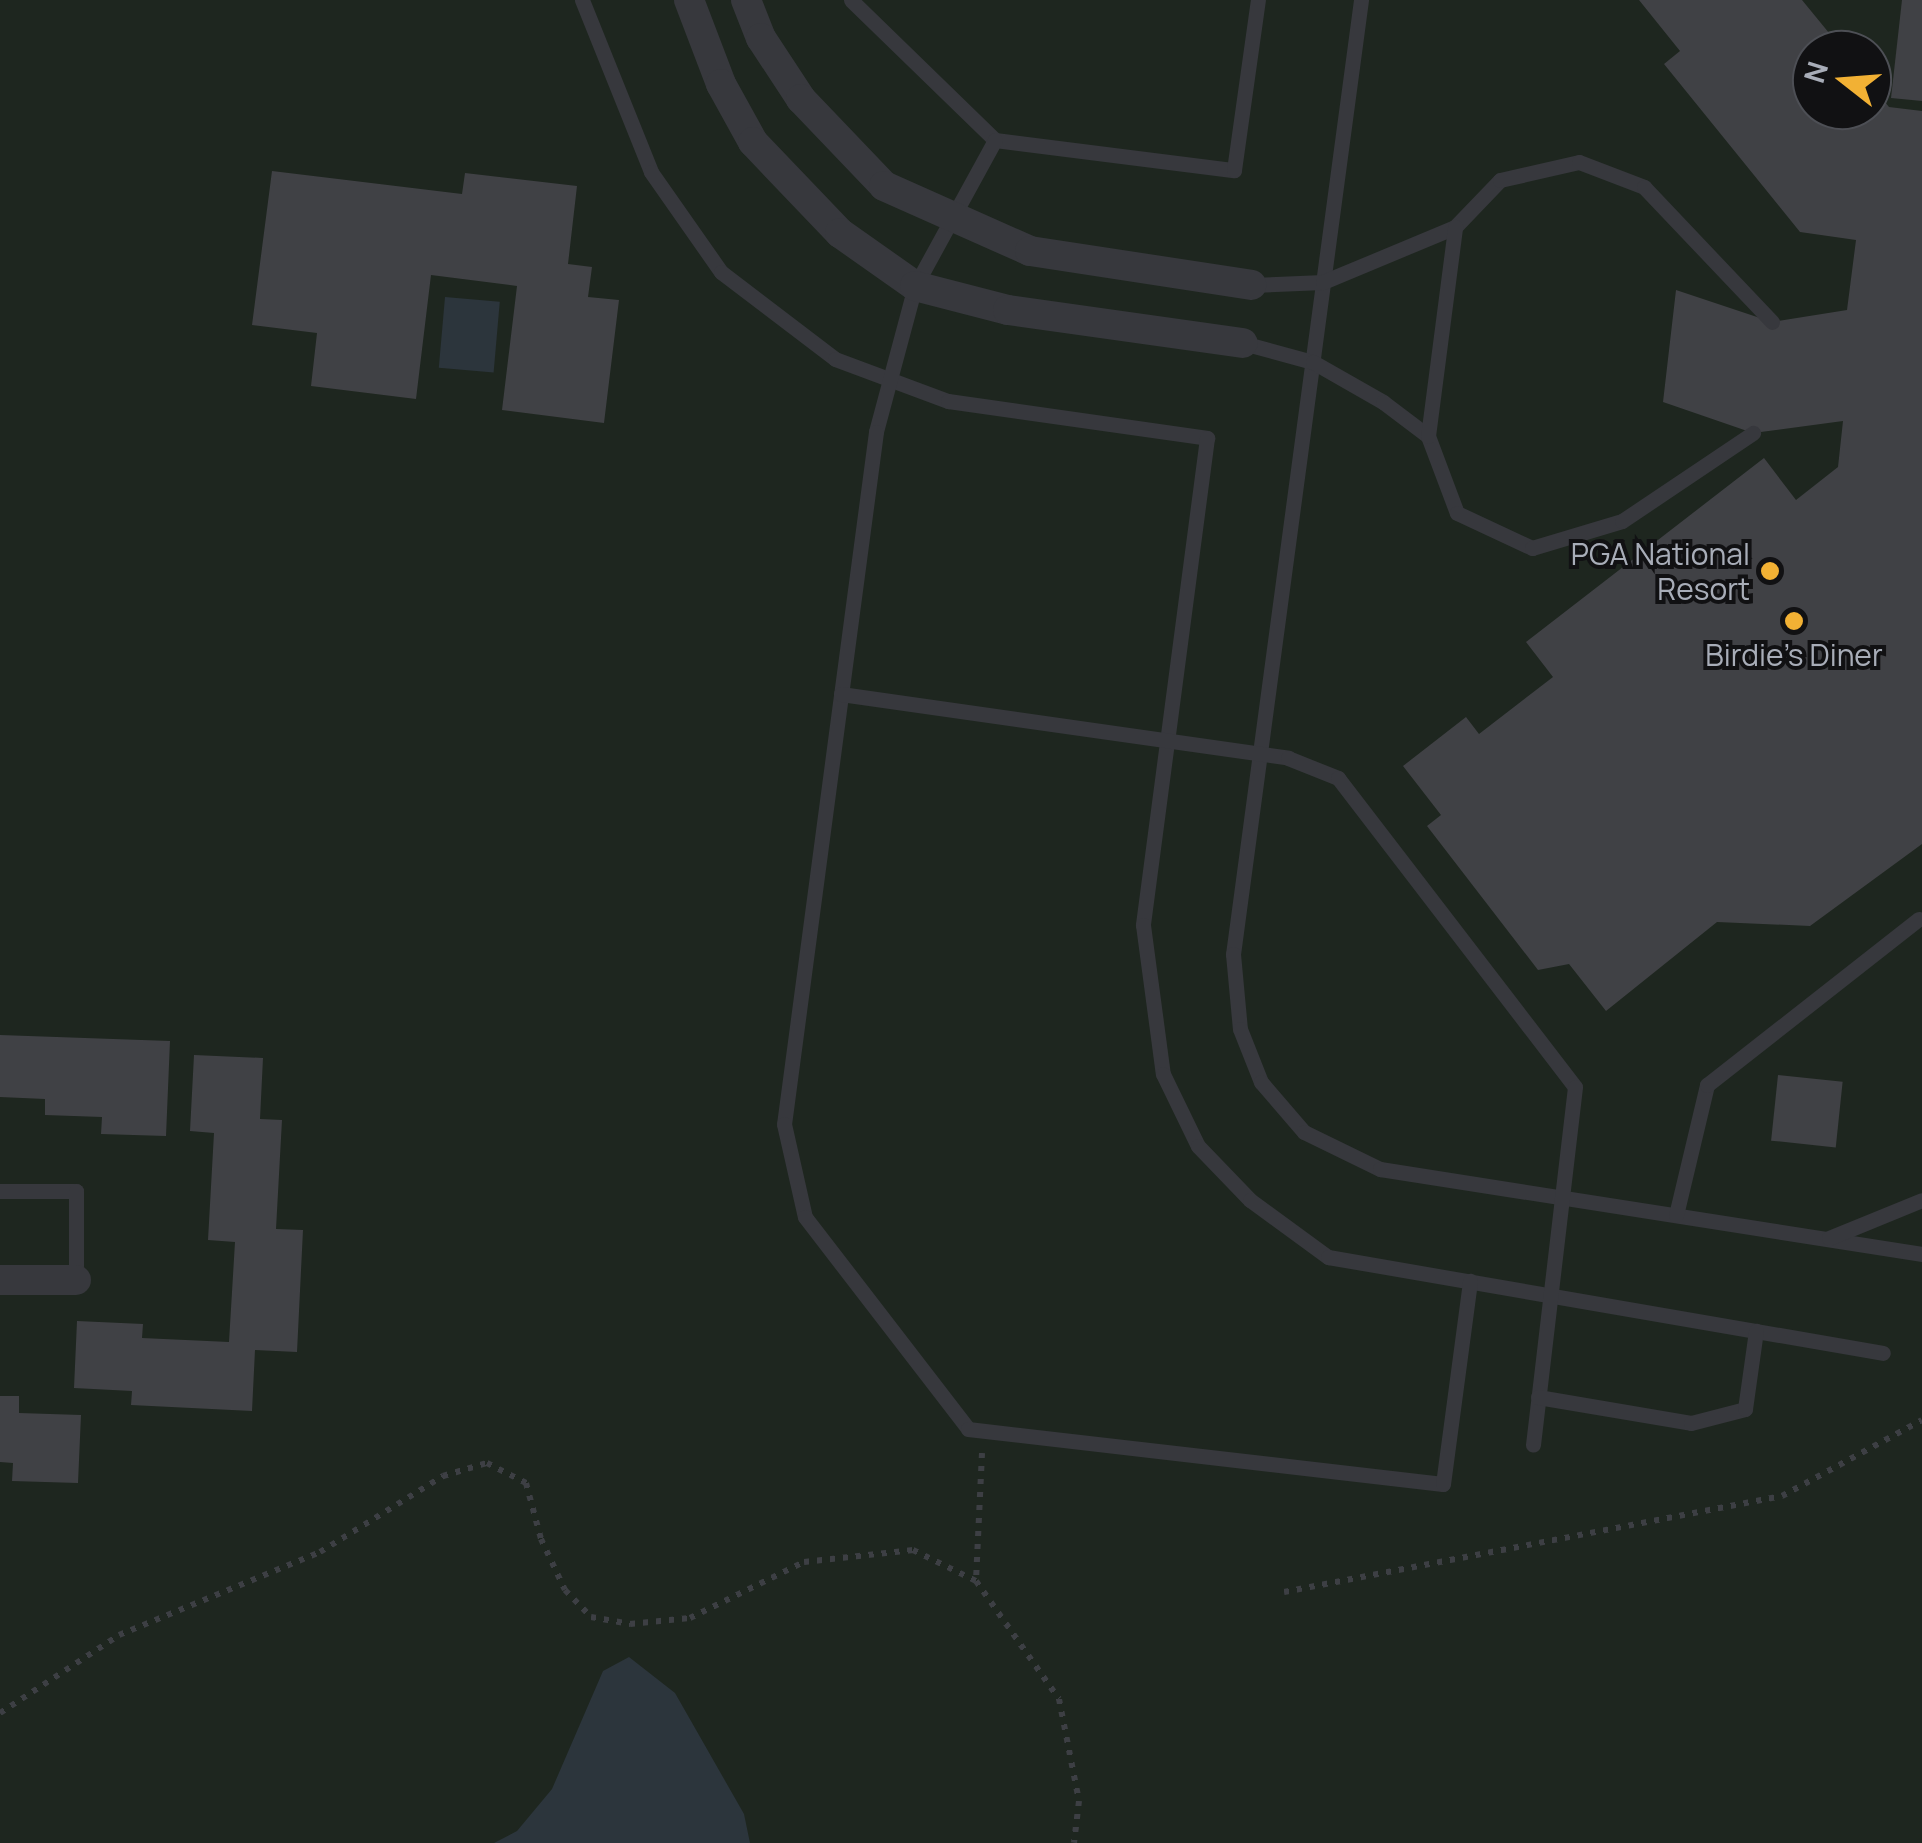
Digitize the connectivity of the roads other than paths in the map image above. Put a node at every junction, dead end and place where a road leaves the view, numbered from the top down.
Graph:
1 (582, 0) edge
2 (689, 0) edge
3 (746, 0) edge
4 (851, 0) edge
5 (1258, 0) edge
6 (1361, 0) edge
7 (995, 140) junction
8 (952, 220) junction
9 (1455, 227) junction
10 (1323, 282) junction
11 (915, 286) junction
12 (1251, 286) joint
13 (1772, 322) dead end
14 (1242, 343) joint
15 (1313, 362) junction
16 (892, 379) junction
17 (1753, 433) dead end
18 (1428, 436) junction
19 (841, 694) junction
20 (1168, 741) junction
21 (1260, 754) junction
22 (1919, 918) dead end
23 (0, 1191) edge
24 (1562, 1198) junction
25 (1922, 1200) edge
26 (1676, 1215) junction
27 (1827, 1239) junction
28 (1922, 1254) edge
29 (0, 1280) edge
30 (76, 1280) joint
31 (1470, 1281) junction
32 (1550, 1296) junction
33 (1756, 1331) junction
34 (1883, 1353) dead end
35 (1538, 1397) junction
36 (1533, 1446) dead end

1 - 16 lane
2 - 11 street
3 - 8 street
4 - 7 lane
5 - 7 lane
6 - 10 lane
7 - 8 lane
8 - 11 lane
8 - 12 street
9 - 10 lane
9 - 13 lane
9 - 18 lane
10 - 12 lane
10 - 15 lane
11 - 14 street
11 - 16 lane
14 - 15 lane
15 - 18 lane
15 - 21 lane
16 - 19 lane
16 - 20 lane
17 - 18 lane
19 - 20 lane
19 - 31 lane
20 - 21 lane
20 - 31 lane
21 - 24 lane
21 - 24 lane
22 - 26 lane
23 - 30 lane
24 - 26 lane
24 - 32 lane
25 - 27 lane
26 - 27 lane
27 - 28 lane
29 - 30 street
31 - 32 lane
32 - 33 lane
32 - 35 lane
33 - 34 lane
33 - 35 lane
35 - 36 lane

